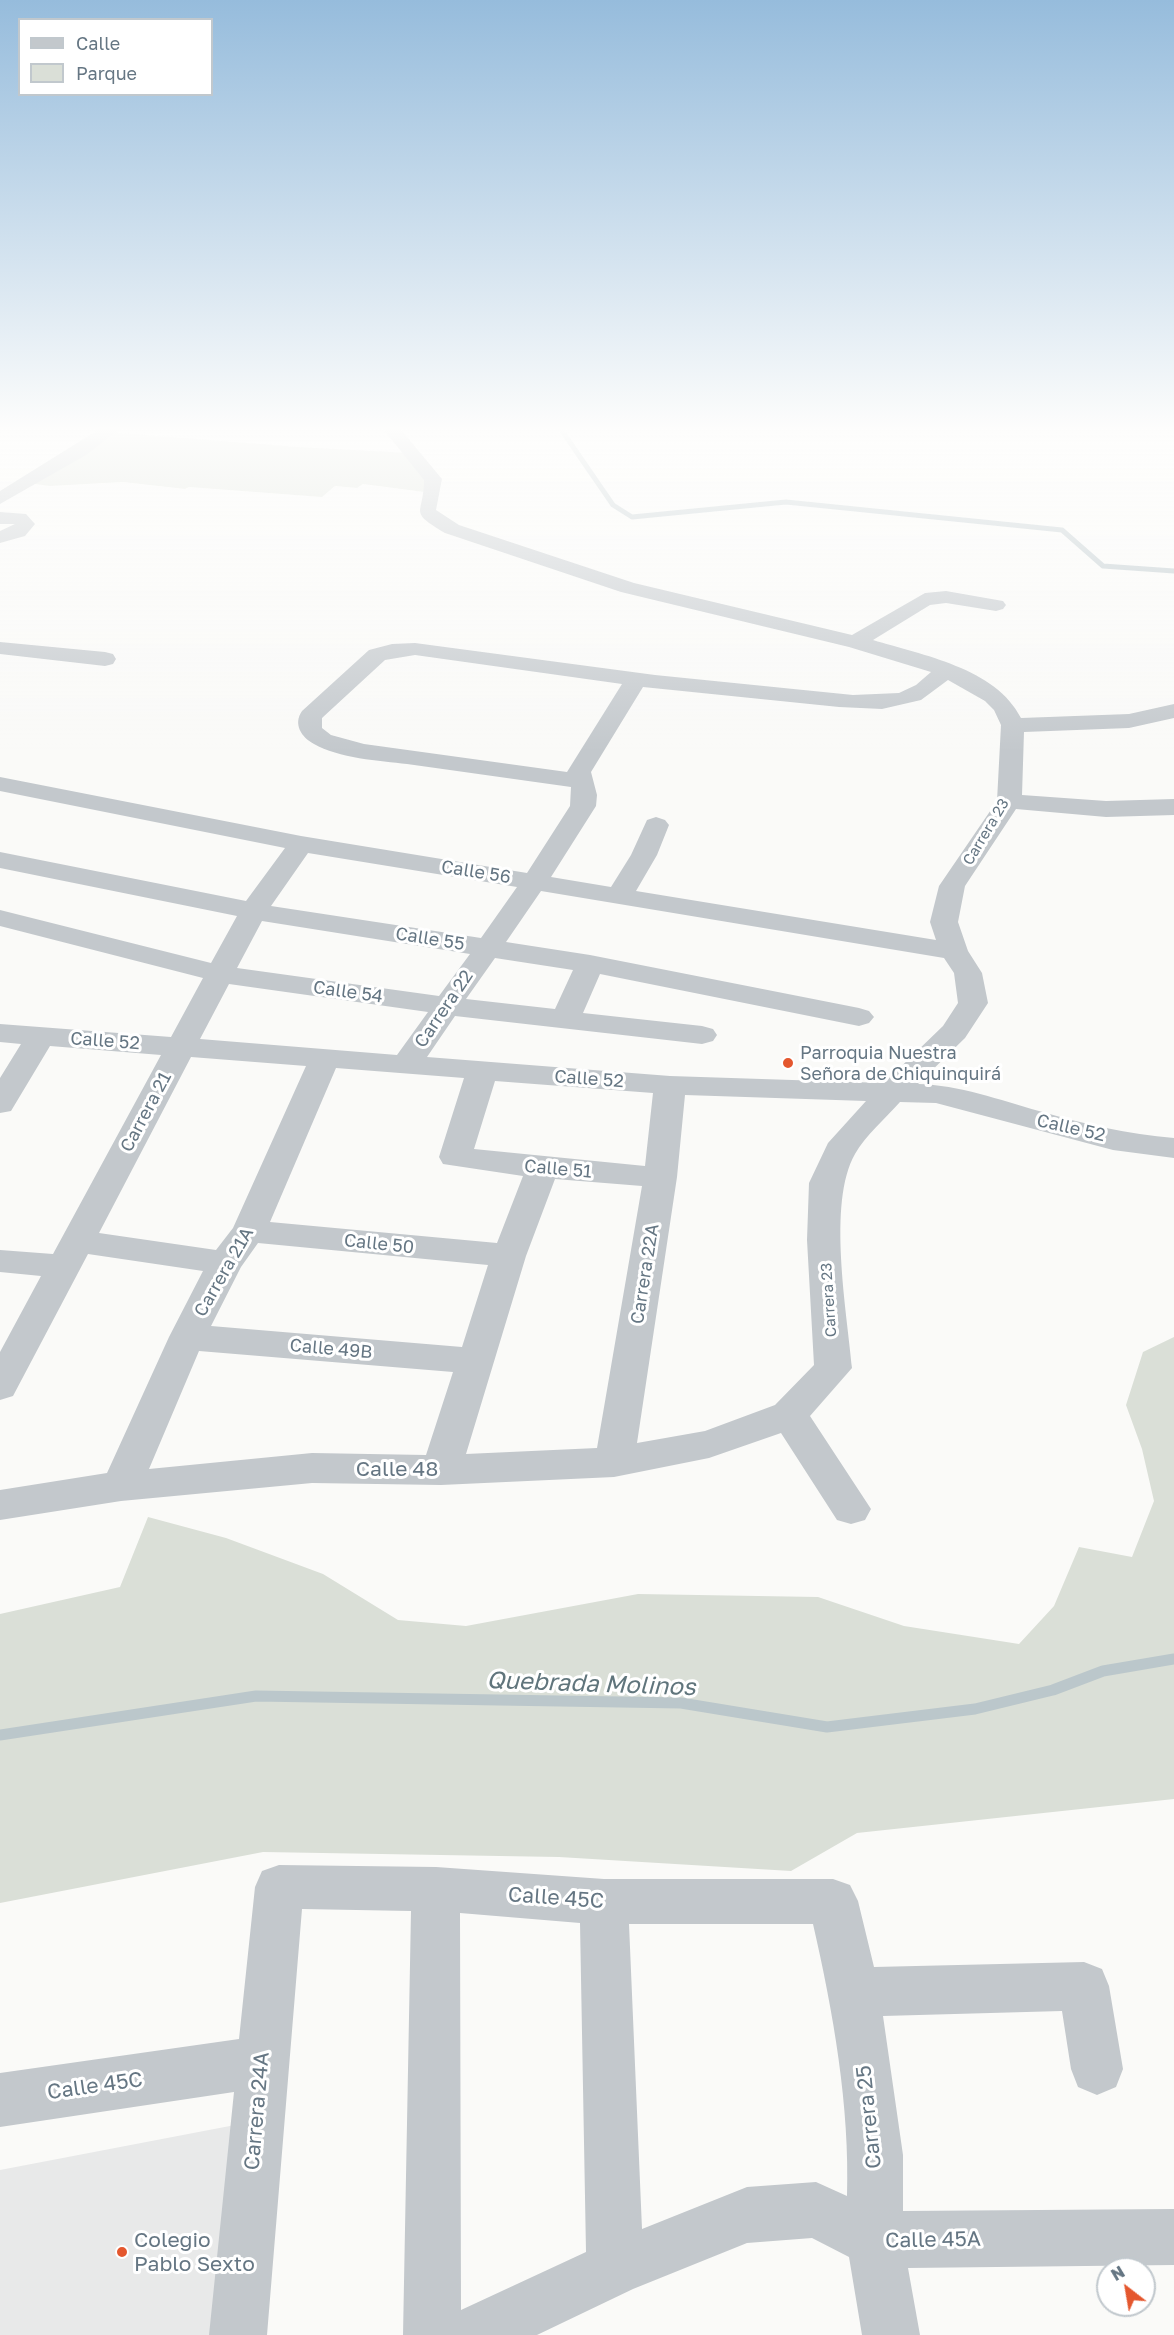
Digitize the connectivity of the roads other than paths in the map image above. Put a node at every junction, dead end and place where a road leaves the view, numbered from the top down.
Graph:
1 (464, 534) edge
2 (996, 605) dead end
3 (855, 642) junction
4 (0, 648) edge
5 (105, 658) dead end
6 (946, 669) junction
7 (636, 679) junction
8 (1174, 711) edge
9 (1013, 725) junction
10 (580, 781) junction
11 (0, 784) edge
12 (1009, 801) junction
13 (1174, 807) edge
14 (656, 825) dead end
15 (301, 844) junction
16 (0, 860) edge
17 (535, 881) junction
18 (619, 896) junction
19 (253, 911) junction
20 (0, 918) edge
21 (486, 948) junction
22 (954, 951) junction
23 (590, 964) junction
24 (220, 974) junction
25 (446, 1006) junction
26 (859, 1017) dead end
27 (565, 1020) junction
28 (0, 1033) edge
29 (702, 1035) dead end
30 (40, 1036) junction
31 (181, 1046) junction
32 (325, 1057) junction
33 (407, 1063) junction
34 (482, 1072) junction
35 (670, 1085) junction
36 (890, 1094) junction
37 (0, 1104) edge
38 (1174, 1148) edge
39 (543, 1168) junction
40 (660, 1177) junction
41 (249, 1231) junction
42 (70, 1254) junction
43 (509, 1256) junction
44 (0, 1261) edge
45 (225, 1263) junction
46 (187, 1337) junction
47 (476, 1361) junction
48 (0, 1387) edge
49 (789, 1415) junction
50 (614, 1462) junction
51 (441, 1470) junction
52 (121, 1486) junction
53 (0, 1505) edge
54 (851, 1509) dead end
55 (279, 1887) joint
56 (436, 1889) junction
57 (833, 1901) joint
58 (604, 1902) junction
59 (854, 1992) junction
60 (261, 2062) junction
61 (1097, 2068) dead end
62 (0, 2100) edge
63 (1174, 2237) edge
64 (874, 2240) junction
65 (615, 2268) junction
66 (238, 2335) edge
67 (432, 2335) edge
68 (472, 2335) edge
69 (891, 2335) edge

1 - 3 street
2 - 3 street
3 - 6 street
4 - 5 street
6 - 7 street
6 - 9 street
7 - 10 street, Carrera 22
7 - 10 street
8 - 9 street
9 - 12 street, Carrera 23
10 - 17 street, Carrera 22
11 - 15 street, Calle 56
12 - 13 street
12 - 22 street, Carrera 23
14 - 18 street
15 - 17 street, Calle 56
15 - 19 street, Carrera 21
16 - 19 street, Calle 55
17 - 18 street, Calle 56
17 - 21 street, Carrera 22
18 - 22 street, Calle 56
19 - 21 street, Calle 55
19 - 24 street, Carrera 21
20 - 24 street, Calle 54
21 - 23 street, Calle 55
21 - 25 street, Carrera 22
22 - 36 street, Carrera 23
23 - 26 street, Calle 55
23 - 27 street
24 - 25 street, Calle 54
24 - 31 street, Carrera 21
25 - 27 street, Calle 54
25 - 33 street, Carrera 22
27 - 29 street, Calle 54
28 - 30 street, Calle 52
30 - 31 street, Calle 52
30 - 37 street
31 - 32 street, Calle 52
31 - 42 street, Carrera 21
32 - 33 street, Calle 52
32 - 41 street, Carrera 21A
33 - 34 street, Calle 52
34 - 35 street, Calle 52
34 - 39 street, Calle 51
35 - 36 street, Calle 52
35 - 40 street, Carrera 22A
36 - 38 street, Calle 52
36 - 49 street, Carrera 23
39 - 40 street, Calle 51
39 - 43 street
40 - 50 street, Carrera 22A
41 - 43 street, Calle 50
41 - 45 street, Carrera 21A
42 - 44 street
42 - 45 street
42 - 48 street, Carrera 21
43 - 47 street
45 - 46 street, Carrera 21A
46 - 47 street, Calle 49B
46 - 52 street, Carrera 21A
47 - 51 street
49 - 50 street, Calle 48
49 - 54 street
50 - 51 street, Calle 48
51 - 52 street, Calle 48
52 - 53 street, Calle 48
55 - 56 street, Calle 45C
55 - 60 street, Carrera 24A
56 - 58 street, Calle 45C
56 - 67 street
57 - 58 street, Calle 45C
57 - 59 street, Carrera 25
58 - 65 street
59 - 61 street
59 - 64 street, Carrera 25
60 - 62 street, Calle 45C
60 - 66 street, Carrera 24A
63 - 64 street, Calle 45A
64 - 65 street, Calle 45A
64 - 69 street, Carrera 25
65 - 68 street, Calle 45A

